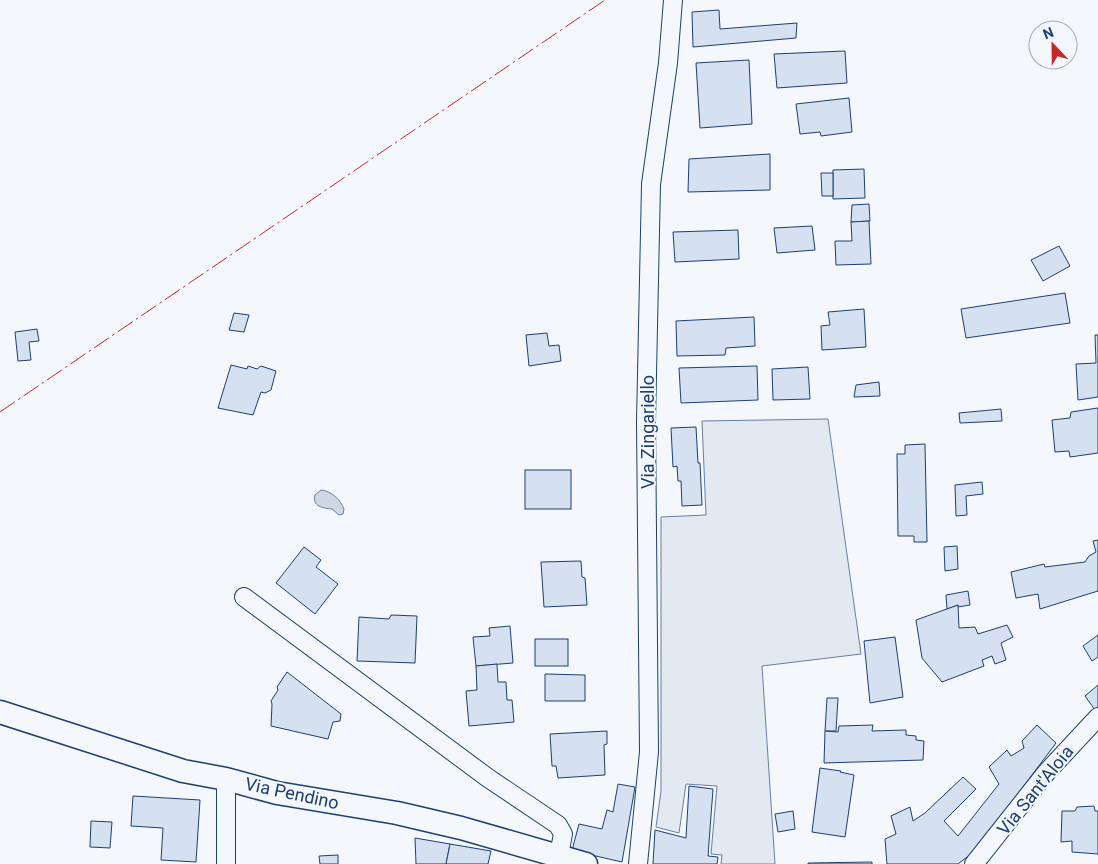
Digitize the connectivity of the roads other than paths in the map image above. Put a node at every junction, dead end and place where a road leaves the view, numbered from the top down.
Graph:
1 (674, 0) edge
2 (244, 597) dead end
3 (0, 712) edge
4 (1098, 717) edge
5 (226, 779) junction
6 (559, 855) junction
7 (226, 864) edge
8 (586, 864) edge
9 (638, 864) edge
10 (974, 864) edge

1 - 9 street, Via Zingariello
2 - 6 street
3 - 5 street, Via Pendino
4 - 10 street, Via Sant'Aloia
5 - 6 street, Via Pendino
5 - 7 street
6 - 8 street, Via Pendino

